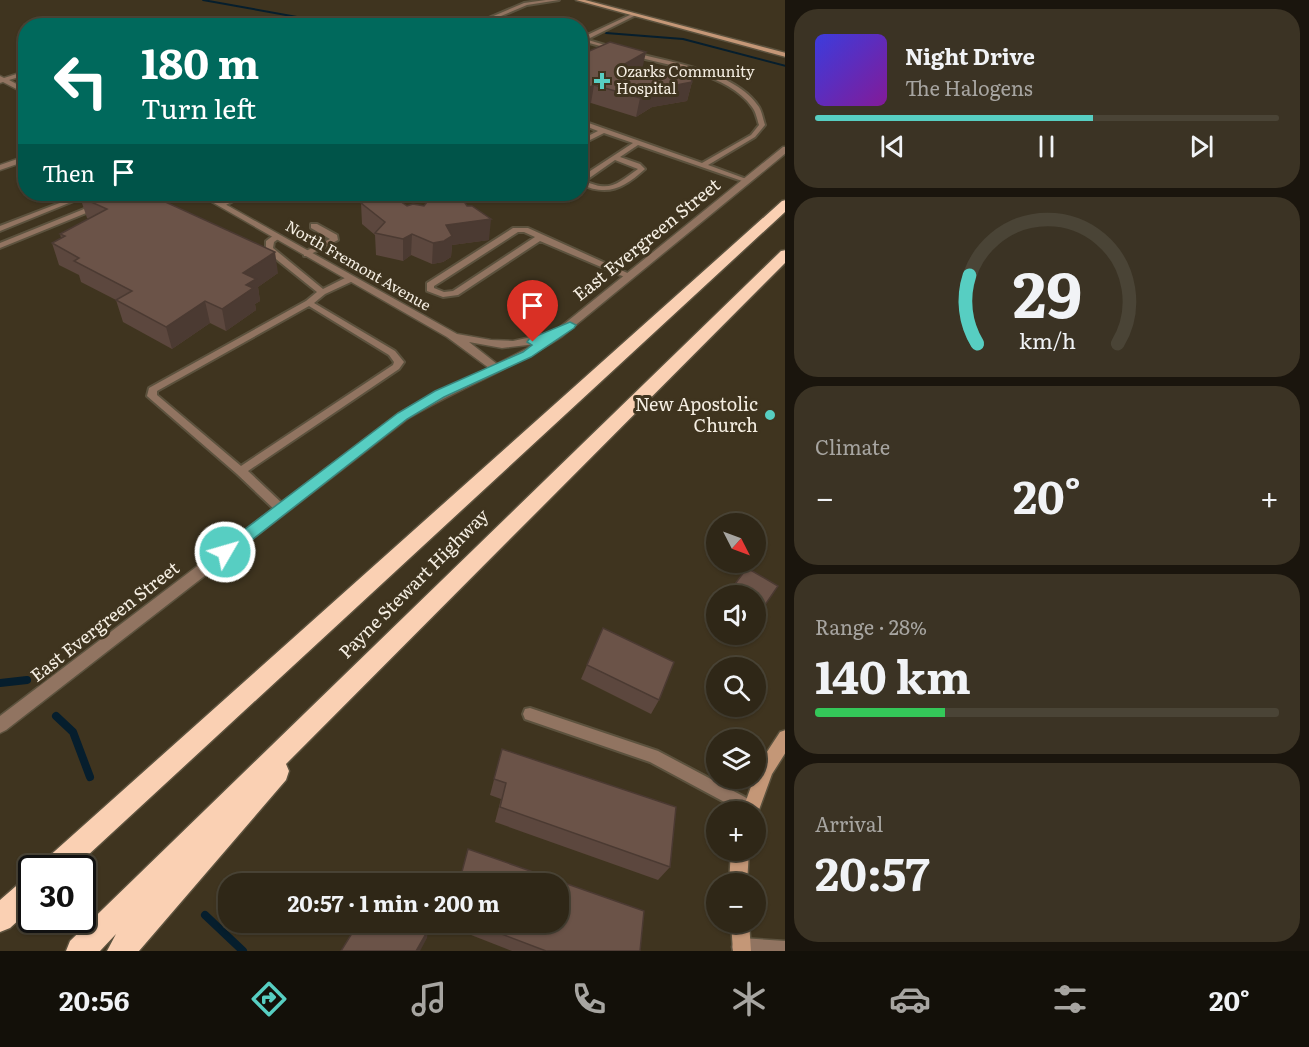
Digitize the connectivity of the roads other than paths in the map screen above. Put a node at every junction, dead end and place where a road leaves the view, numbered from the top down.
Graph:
1 (557, 0) edge
2 (579, 0) edge
3 (600, 0) edge
4 (592, 3) junction
5 (634, 15) junction
6 (492, 18) edge
7 (588, 37) edge
8 (588, 42) edge
9 (785, 56) edge
10 (18, 75) edge
11 (1, 80) edge
12 (18, 89) edge
13 (588, 125) edge
14 (604, 130) junction
15 (588, 138) edge
16 (638, 142) junction
17 (785, 150) edge
18 (614, 157) junction
19 (18, 161) edge
20 (705, 166) junction
21 (0, 168) edge
22 (588, 175) edge
23 (747, 181) junction
24 (588, 185) edge
25 (70, 201) edge
26 (215, 201) edge
27 (228, 201) edge
28 (108, 202) edge
29 (221, 204) junction
30 (785, 205) edge
31 (314, 226) dead end
32 (0, 229) edge
33 (277, 237) junction
34 (544, 238) junction
35 (0, 246) edge
36 (307, 254) junction
37 (785, 255) edge
38 (630, 276) junction
39 (350, 279) junction
40 (322, 292) junction
41 (309, 303) junction
42 (570, 325) junction
43 (451, 335) junction
44 (496, 369) junction
45 (241, 471) junction
46 (281, 509) junction
47 (390, 645) junction
48 (530, 714) dead end
49 (0, 725) edge
50 (785, 739) edge
51 (734, 801) edge
52 (753, 801) edge
53 (68, 855) edge
54 (18, 902) edge
55 (0, 918) edge
56 (741, 933) edge
57 (742, 949) edge
58 (785, 950) edge
59 (80, 951) edge
60 (121, 951) edge

1 - 6 lane
2 - 4 main road
3 - 4 street
4 - 5 main road
5 - 7 lane
5 - 9 main road
8 - 20 lane
10 - 11 street
11 - 12 street
13 - 14 lane
14 - 15 lane
14 - 16 lane
16 - 18 lane
16 - 20 lane
17 - 23 street, East Evergreen Street
18 - 22 lane
18 - 24 lane
19 - 21 street
20 - 23 lane
23 - 38 street, East Evergreen Street
25 - 32 lane
26 - 29 street, North Fremont Avenue
27 - 29 lane
28 - 35 lane
29 - 33 street, North Fremont Avenue
30 - 53 highway, Payne Stewart Highway
31 - 36 lane
33 - 36 street, North Fremont Avenue
33 - 40 lane
34 - 34 lane
34 - 38 lane
36 - 39 street, North Fremont Avenue
37 - 47 highway, Payne Stewart Highway
38 - 42 street, East Evergreen Street
39 - 40 lane
39 - 43 street, North Fremont Avenue
40 - 41 lane
41 - 45 lane
41 - 45 lane
42 - 43 street
42 - 44 street, East Evergreen Street
43 - 44 street, North Fremont Avenue
44 - 46 street, East Evergreen Street
45 - 46 lane
46 - 49 street, East Evergreen Street
47 - 59 highway, Payne Stewart Highway
47 - 60 highway
48 - 51 lane
50 - 52 main road
54 - 55 highway
56 - 57 main road
57 - 58 street

